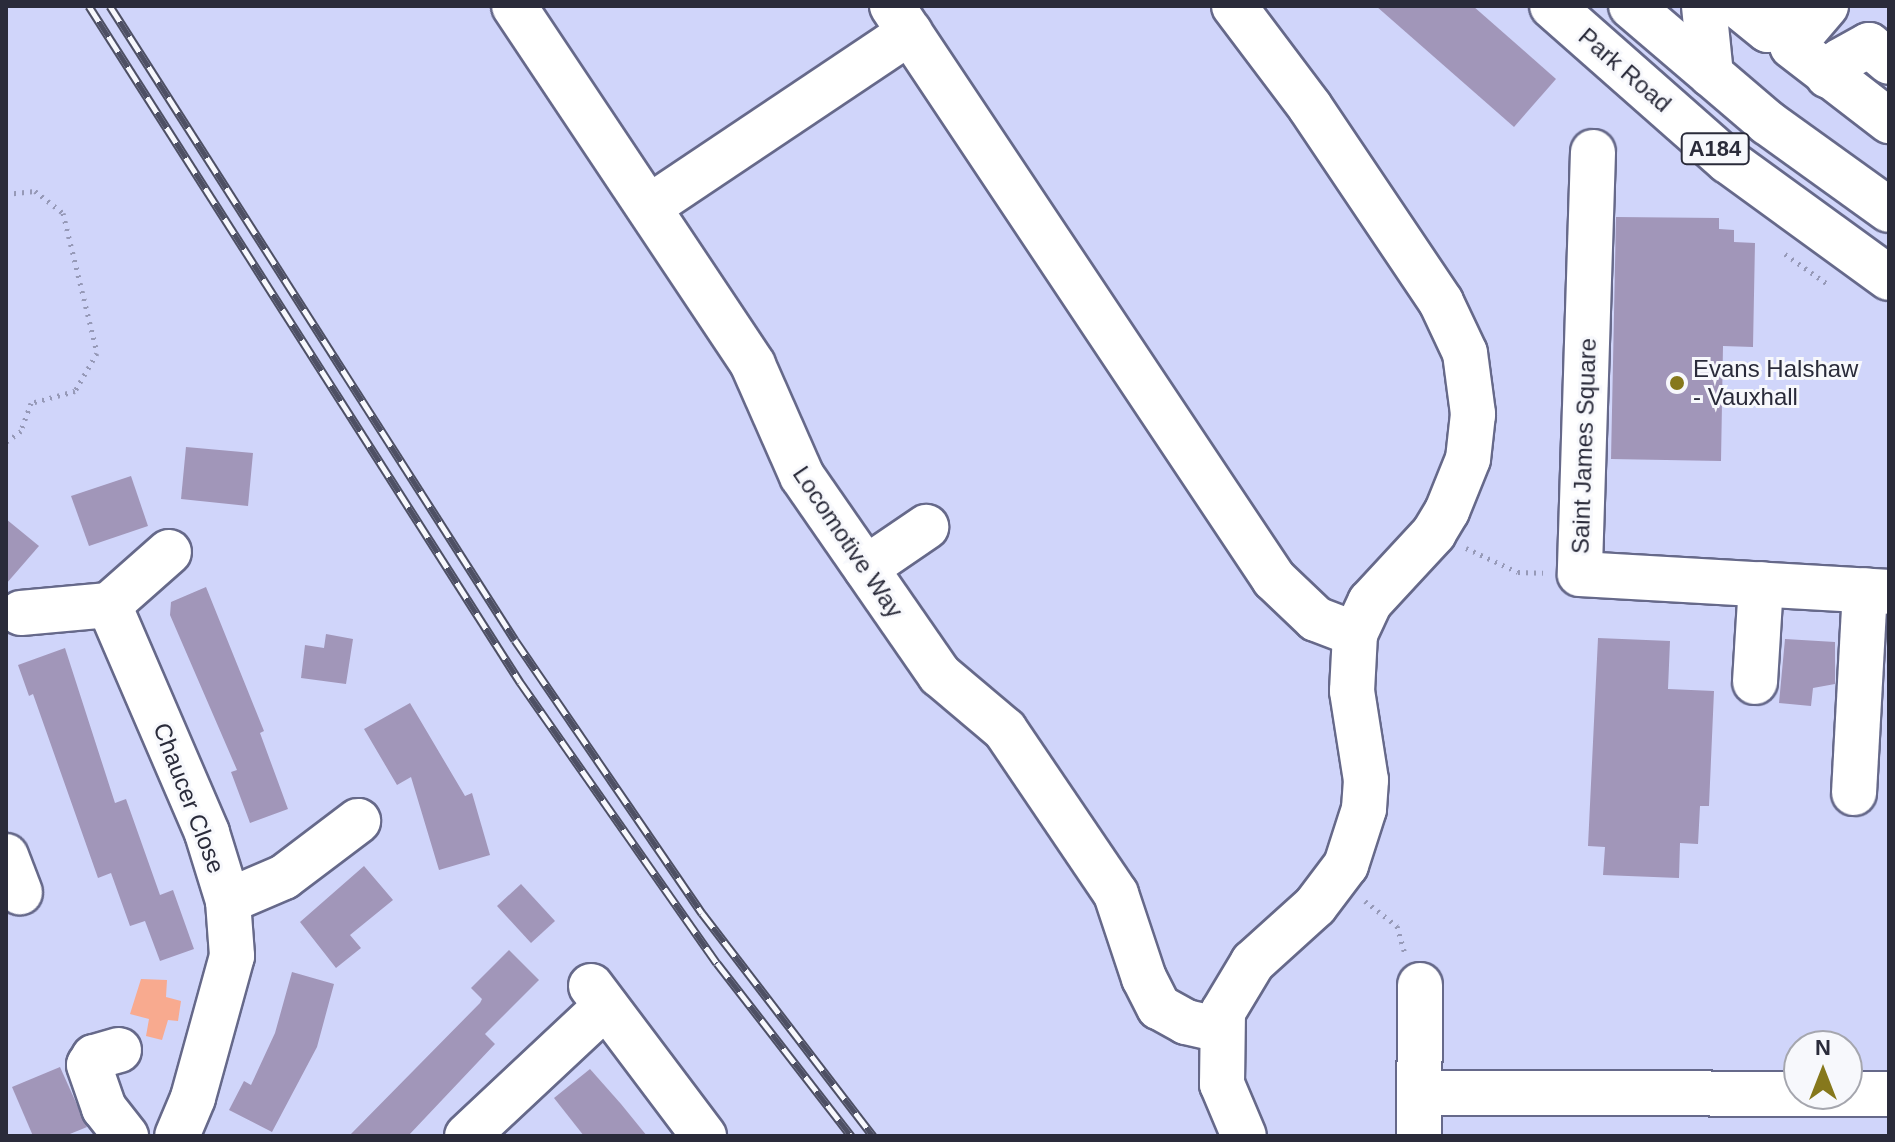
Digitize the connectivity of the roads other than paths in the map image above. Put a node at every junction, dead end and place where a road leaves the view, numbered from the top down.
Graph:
1 (514, 6) edge
2 (1234, 6) edge
3 (1552, 6) edge
4 (1631, 6) edge
5 (1704, 6) edge
6 (1738, 6) edge
7 (1787, 6) edge
8 (1826, 6) edge
9 (1843, 6) edge
10 (901, 19) edge
11 (1879, 54) edge
12 (1711, 75) junction
13 (1828, 76) junction
14 (1889, 121) edge
15 (1593, 152) dead end
16 (649, 207) junction
17 (1889, 210) edge
18 (1889, 278) edge
19 (926, 527) dead end
20 (169, 552) dead end
21 (866, 568) junction
22 (1761, 584) junction
23 (1877, 591) edge
24 (109, 605) junction
25 (21, 613) dead end
26 (1355, 634) junction
27 (1755, 682) dead end
28 (1854, 793) dead end
29 (358, 821) dead end
30 (228, 901) junction
31 (1420, 985) road end
32 (1220, 1030) junction
33 (119, 1050) dead end
34 (1420, 1093) junction
35 (1889, 1094) edge
36 (126, 1136) edge
37 (177, 1136) edge
38 (467, 1136) edge
39 (704, 1136) edge
40 (1244, 1136) edge
41 (1419, 1136) edge

1 - 16 main road, Locomotive Way
2 - 26 main road
3 - 18 main road, Park Road / A184
4 - 12 main road, A184
5 - 12 main road
6 - 7 main road
8 - 13 main road
9 - 11 main road
10 - 16 main road
10 - 26 main road
11 - 13 main road
12 - 17 main road, A184
13 - 14 main road
15 - 22 main road, Saint James Square
16 - 21 main road, Locomotive Way
19 - 21 main road
20 - 24 main road
21 - 32 main road, Locomotive Way
22 - 23 main road, Saint James Square
22 - 27 main road
23 - 28 main road
24 - 25 main road
24 - 30 main road, Chaucer Close
26 - 32 main road
29 - 30 main road
30 - 37 main road, Chaucer Close
31 - 34 main road
32 - 40 main road
33 - 36 main road
34 - 35 main road
34 - 41 main road
38 - 39 main road

